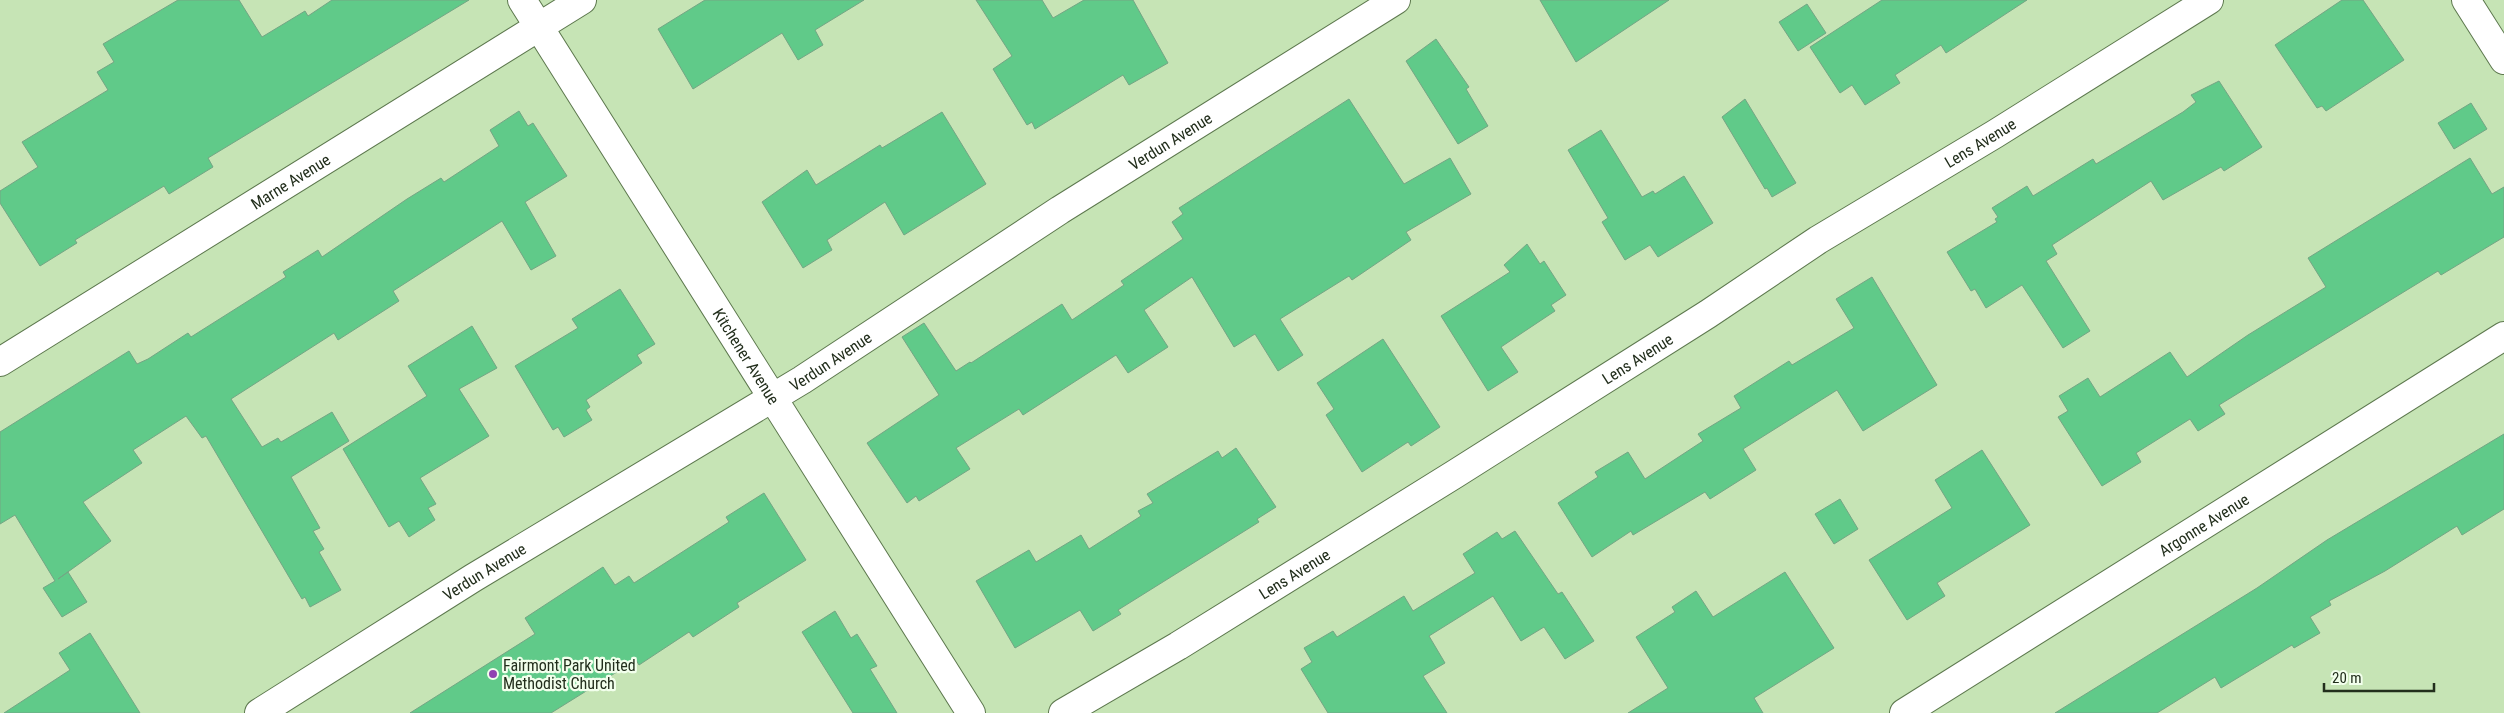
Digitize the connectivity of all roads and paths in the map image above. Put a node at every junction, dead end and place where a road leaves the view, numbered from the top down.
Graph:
1 (522, 0) edge
2 (582, 0) edge
3 (1396, 0) edge
4 (2208, 0) edge
5 (2466, 0) edge
6 (539, 27) junction
7 (2504, 60) edge
8 (2504, 336) edge
9 (0, 362) edge
10 (772, 397) junction
11 (260, 713) edge
12 (971, 713) edge
13 (1063, 713) edge
14 (1904, 713) edge

1 - 6 street, Kitchener Avenue
2 - 6 street, Marne Avenue
3 - 10 street, Verdun Avenue
4 - 13 street, Lens Avenue
5 - 7 street
6 - 9 street, Marne Avenue
6 - 10 street, Kitchener Avenue
8 - 14 street, Argonne Avenue
10 - 11 street, Verdun Avenue
10 - 12 street, Kitchener Avenue

